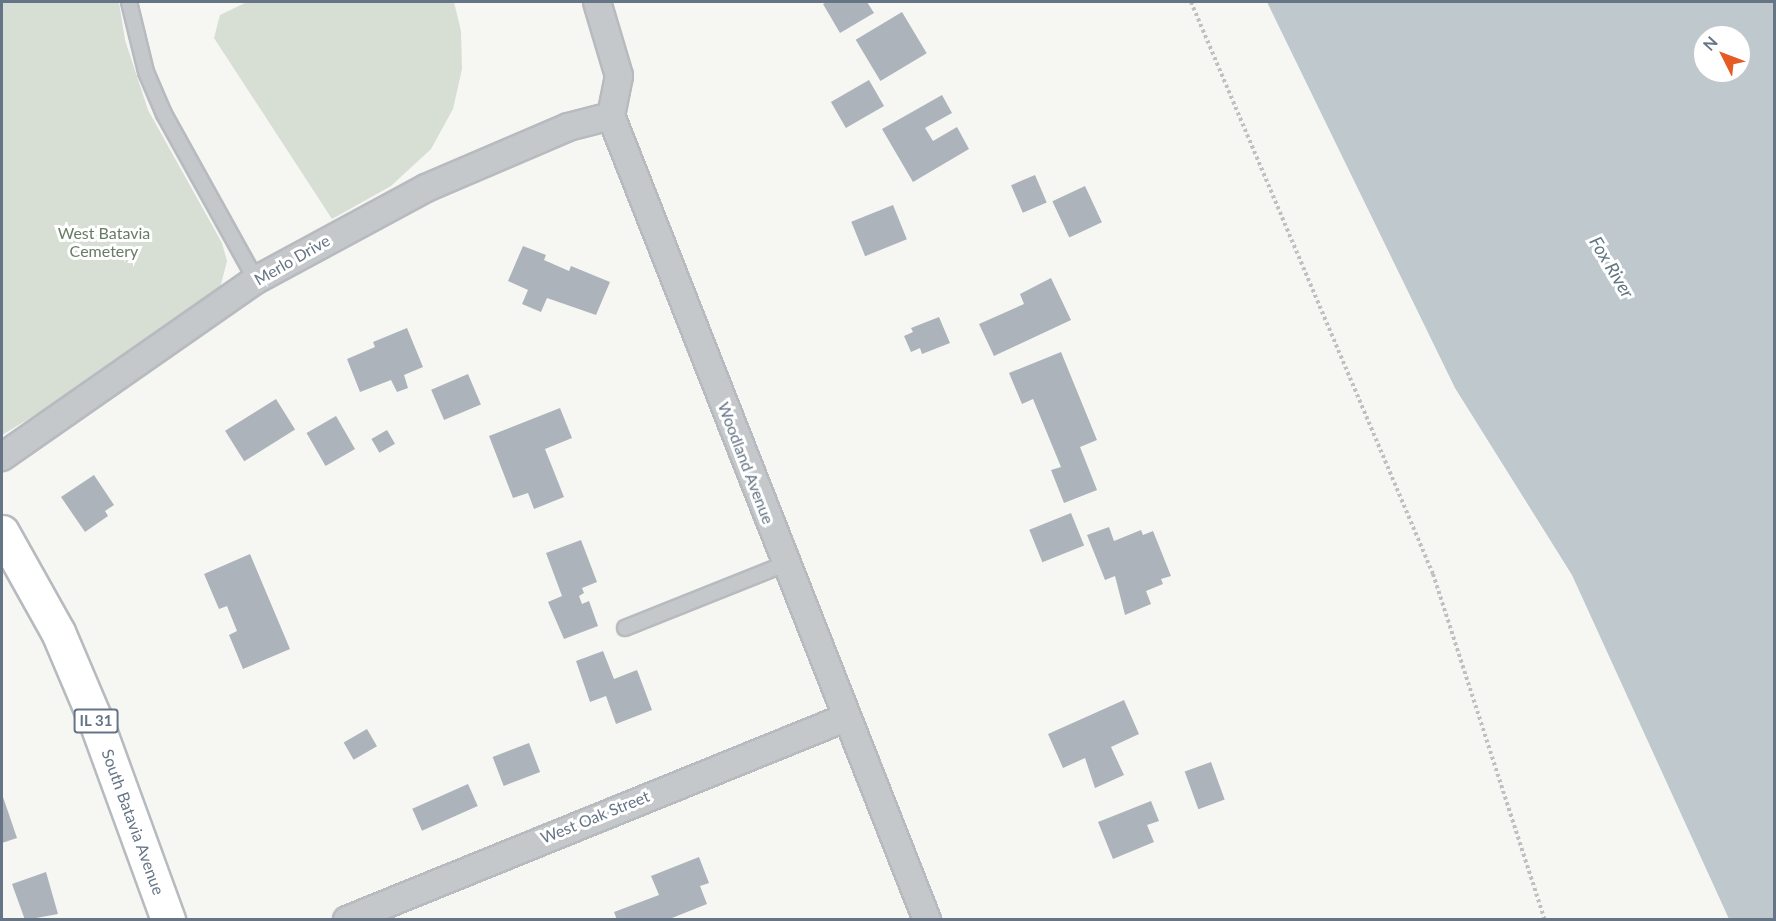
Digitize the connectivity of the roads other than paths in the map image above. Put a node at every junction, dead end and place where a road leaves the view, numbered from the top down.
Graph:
1 (129, 2) edge
2 (597, 2) edge
3 (610, 116) junction
4 (256, 280) junction
5 (2, 457) edge
6 (2, 532) edge
7 (786, 564) junction
8 (625, 628) dead end
9 (845, 718) junction
10 (168, 920) edge
11 (347, 920) edge
12 (927, 920) edge

1 - 4 lane
2 - 3 street
3 - 4 street, Merlo Drive
3 - 7 street, Woodland Avenue
4 - 5 street, Merlo Drive
6 - 10 main road, South Batavia Avenue / IL 31
7 - 8 lane
7 - 9 street, Woodland Avenue
9 - 11 street, West Oak Street
9 - 12 street, Woodland Avenue

